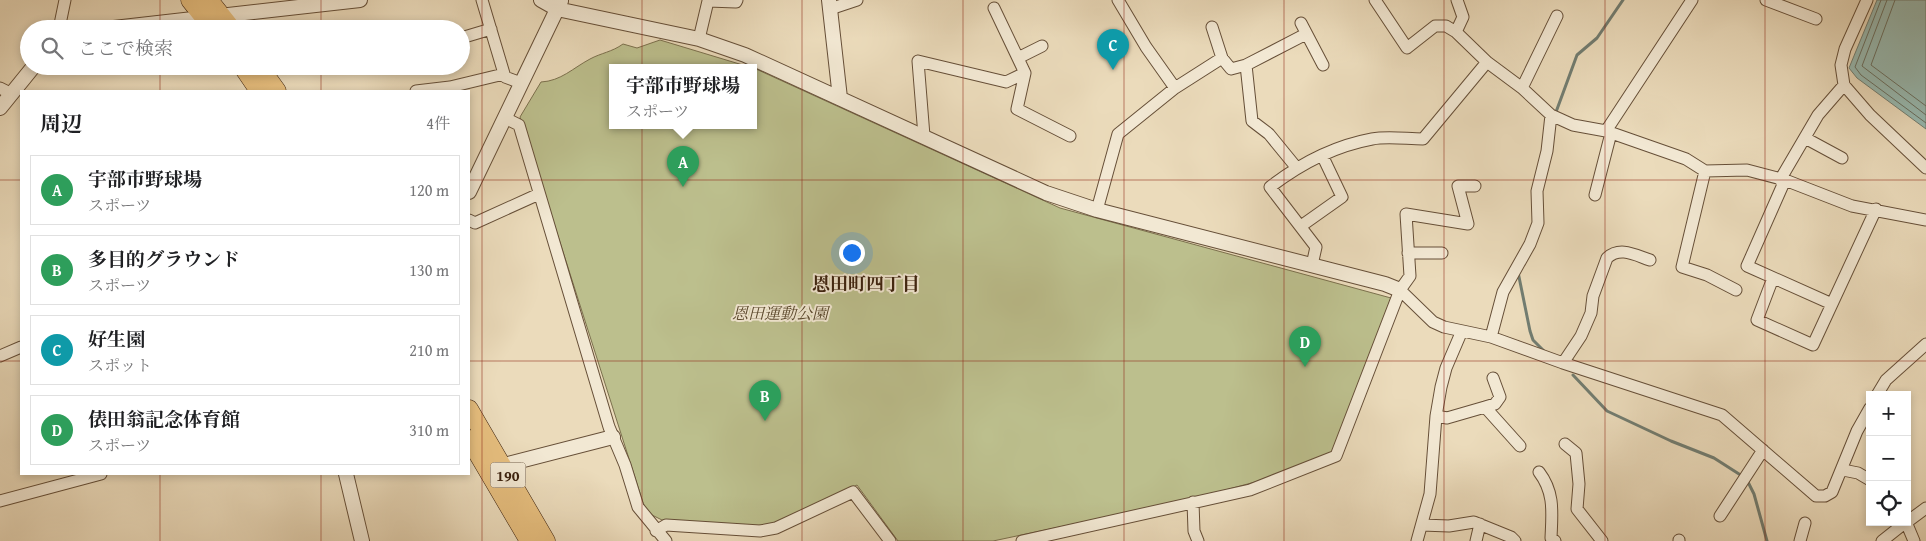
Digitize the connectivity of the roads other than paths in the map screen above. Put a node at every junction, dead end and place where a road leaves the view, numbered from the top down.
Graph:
1 (65, 0) edge
2 (190, 0) edge
3 (209, 0) edge
4 (360, 0) edge
5 (482, 0) edge
6 (541, 0) edge
7 (737, 0) edge
8 (858, 0) edge
9 (1118, 0) edge
10 (1375, 0) edge
11 (1457, 0) edge
12 (1692, 0) edge
13 (1766, 0) edge
14 (1867, 0) edge
15 (559, 4) edge
16 (830, 4) edge
17 (994, 8) dead end
18 (1557, 16) dead end
19 (1816, 18) dead end
20 (61, 20) edge
21 (214, 20) edge
22 (217, 20) edge
23 (237, 20) edge
24 (1301, 23) dead end
25 (1212, 27) dead end
26 (491, 29) junction
27 (1456, 32) junction
28 (1306, 34) junction
29 (470, 35) edge
30 (699, 39) junction
31 (1042, 46) dead end
32 (1018, 58) junction
33 (1222, 58) junction
34 (1488, 62) junction
35 (1246, 65) junction
36 (1323, 65) dead end
37 (1025, 73) junction
38 (504, 74) junction
39 (24, 75) edge
40 (248, 75) edge
41 (265, 75) edge
42 (521, 83) junction
43 (1844, 85) junction
44 (1175, 88) junction
45 (1522, 88) junction
46 (258, 90) edge
47 (276, 90) edge
48 (424, 90) edge
49 (6, 91) edge
50 (840, 98) junction
51 (0, 108) edge
52 (1551, 115) junction
53 (505, 118) junction
54 (1609, 132) junction
55 (924, 136) junction
56 (1070, 136) dead end
57 (1805, 138) junction
58 (1322, 155) junction
59 (1842, 158) dead end
60 (1296, 167) junction
61 (1926, 168) edge
62 (1706, 171) junction
63 (1783, 180) junction
64 (1475, 186) dead end
65 (470, 190) edge
66 (539, 194) junction
67 (1595, 195) dead end
68 (1876, 209) junction
69 (1097, 210) junction
70 (470, 220) edge
71 (1926, 220) edge
72 (1301, 226) junction
73 (1408, 253) junction
74 (1442, 253) dead end
75 (1650, 260) dead end
76 (1312, 265) junction
77 (1773, 278) junction
78 (1400, 290) junction
79 (1736, 290) dead end
80 (1832, 304) junction
81 (1461, 332) junction
82 (1491, 337) junction
83 (1926, 344) edge
84 (20, 347) edge
85 (0, 356) edge
86 (1563, 364) junction
87 (1493, 378) dead end
88 (1879, 391) edge
89 (1485, 407) junction
90 (470, 411) edge
91 (1866, 415) edge
92 (1436, 416) junction
93 (613, 437) junction
94 (470, 440) edge
95 (1565, 444) dead end
96 (1520, 446) dead end
97 (1763, 450) junction
98 (494, 467) junction
99 (1843, 470) junction
100 (1539, 472) dead end
101 (346, 475) edge
102 (81, 476) edge
103 (1866, 478) edge
104 (0, 501) edge
105 (1193, 502) junction
106 (1926, 508) edge
107 (1724, 513) dead end
108 (1911, 518) edge
109 (1805, 523) dead end
110 (1480, 524) junction
111 (1422, 525) junction
112 (656, 531) junction
113 (1071, 536) edge
114 (1512, 540) edge
115 (362, 541) edge
116 (528, 541) edge
117 (546, 541) edge
118 (666, 541) edge
119 (890, 541) edge
120 (1022, 541) edge
121 (1198, 541) edge
122 (1417, 541) edge
123 (1476, 541) edge
124 (1555, 541) edge
125 (1602, 541) edge
126 (1800, 541) edge
127 (1882, 541) edge
128 (1914, 541) edge

1 - 20 street
2 - 21 highway
3 - 22 highway
4 - 23 street
5 - 26 street
6 - 15 street
7 - 30 street
8 - 16 street
9 - 44 street
10 - 27 street
11 - 27 street
12 - 54 street
13 - 19 street
14 - 43 street
15 - 30 street
15 - 42 street
16 - 50 street
17 - 32 street
18 - 45 street
24 - 28 street
25 - 33 street
26 - 29 street
26 - 38 street
27 - 34 street
28 - 35 street
28 - 36 street
30 - 50 street
31 - 32 street
32 - 37 street
33 - 35 street
33 - 44 street
34 - 45 street
34 - 58 street
35 - 60 street
37 - 55 street
37 - 56 street
38 - 42 street
38 - 48 street
39 - 49 street
40 - 46 highway
41 - 47 highway
42 - 53 street
43 - 57 street
43 - 61 street
44 - 69 street
45 - 52 street
49 - 51 street
50 - 55 street
52 - 54 street
52 - 82 street
53 - 65 street
53 - 66 street
54 - 62 street
54 - 67 street
55 - 69 street
57 - 59 street
57 - 63 street
58 - 60 street
58 - 72 street
60 - 72 street
62 - 63 street
62 - 79 street
63 - 68 street
63 - 77 street
64 - 73 street
66 - 70 street
66 - 93 street
68 - 71 street
68 - 80 street
69 - 76 street
72 - 76 street
73 - 74 street
73 - 78 street
75 - 86 street
76 - 78 street
77 - 80 street
77 - 80 street
78 - 81 street
78 - 105 street
81 - 82 street
81 - 92 street
82 - 86 street
83 - 88 street
84 - 85 street
86 - 97 street
87 - 89 street
89 - 92 street
89 - 96 street
90 - 98 highway, 190
91 - 99 street
92 - 111 street
93 - 98 street
93 - 112 street
94 - 98 highway, 190
95 - 125 street
97 - 99 street
97 - 107 street
98 - 116 highway, 190
98 - 117 highway, 190
99 - 103 street
100 - 124 street
101 - 115 street
102 - 104 street
105 - 113 street
105 - 121 street
106 - 108 street
109 - 126 street
110 - 111 street
110 - 114 street
110 - 123 street
111 - 122 street
112 - 118 street
112 - 119 street
113 - 120 street
127 - 128 street

